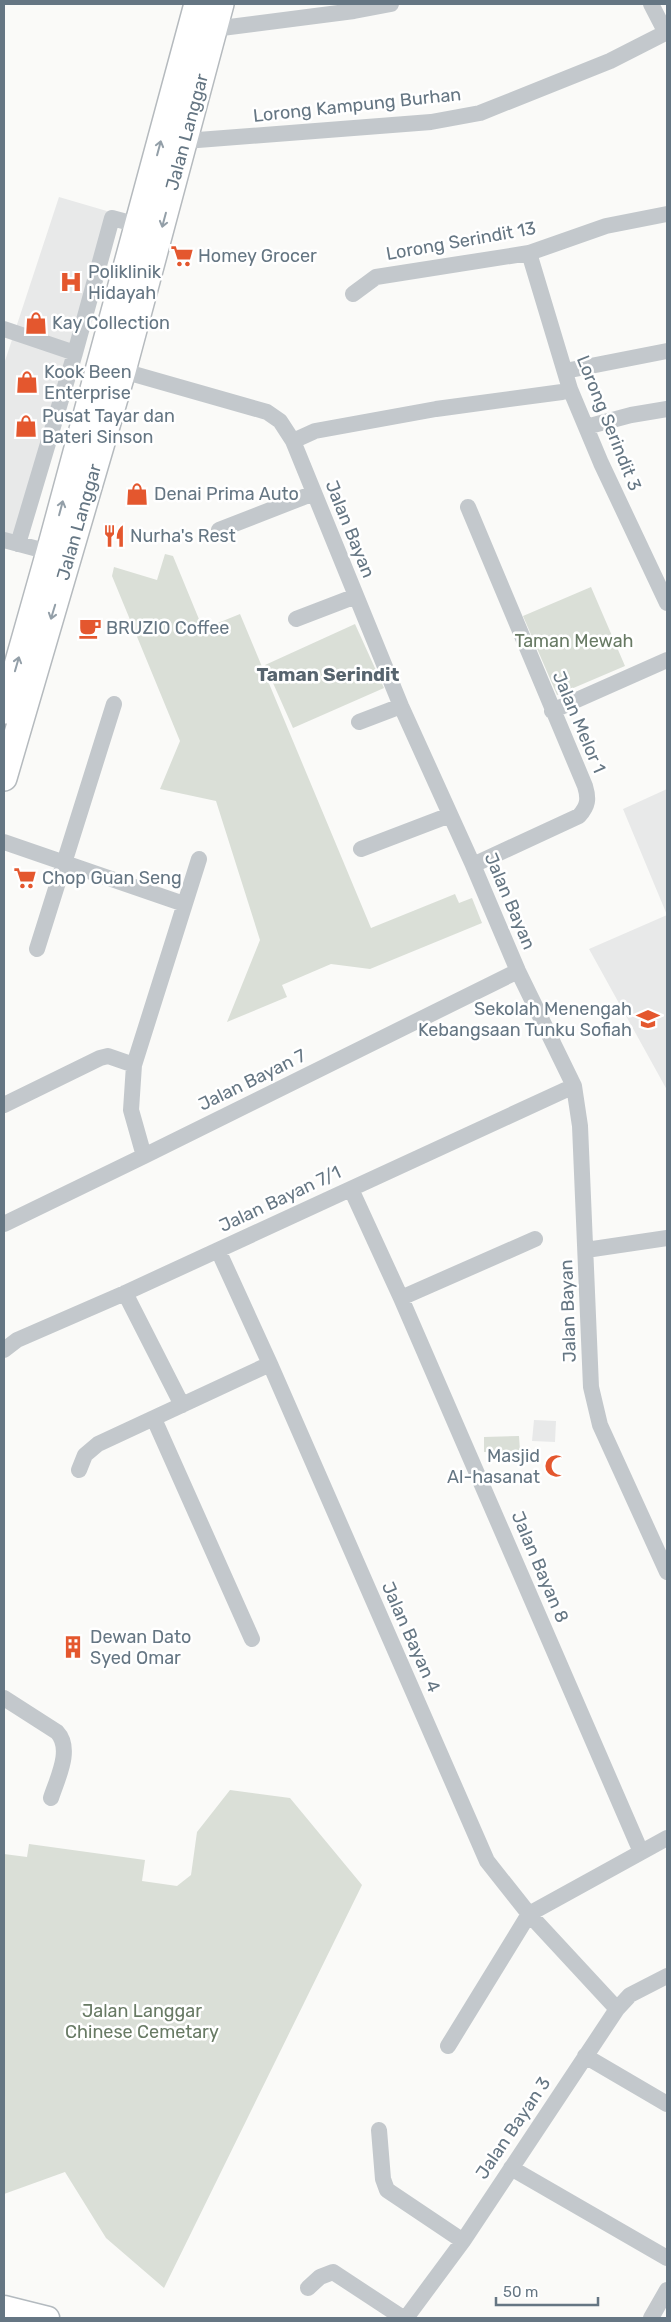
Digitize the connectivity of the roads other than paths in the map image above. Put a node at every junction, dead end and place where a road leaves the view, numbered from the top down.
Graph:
1 (197, 4) edge
2 (221, 4) edge
3 (392, 4) edge
4 (651, 4) edge
5 (214, 29) junction
6 (667, 32) edge
7 (185, 141) junction
8 (667, 214) edge
9 (138, 225) junction
10 (529, 252) junction
11 (353, 294) dead end
12 (4, 330) edge
13 (667, 351) edge
14 (75, 353) junction
15 (565, 371) junction
16 (123, 372) junction
17 (570, 389) junction
18 (667, 409) edge
19 (586, 427) junction
20 (293, 441) junction
21 (314, 493) junction
22 (468, 507) dead end
23 (218, 530) dead end
24 (11, 542) edge
25 (49, 552) junction
26 (356, 596) junction
27 (667, 603) edge
28 (296, 619) dead end
29 (667, 660) edge
30 (114, 704) dead end
31 (401, 706) junction
32 (4, 711) edge
33 (552, 711) junction
34 (359, 722) dead end
35 (4, 778) edge
36 (450, 815) junction
37 (4, 842) edge
38 (361, 849) dead end
39 (200, 859) dead end
40 (65, 862) junction
41 (473, 865) junction
42 (184, 904) junction
43 (37, 949) dead end
44 (518, 971) junction
45 (134, 1065) junction
46 (574, 1086) junction
47 (4, 1105) edge
48 (144, 1156) junction
49 (351, 1189) junction
50 (4, 1224) edge
51 (667, 1238) edge
52 (535, 1239) dead end
53 (218, 1250) junction
54 (586, 1250) junction
55 (125, 1293) junction
56 (401, 1298) junction
57 (4, 1350) edge
58 (270, 1364) junction
59 (182, 1405) junction
60 (154, 1419) junction
61 (79, 1470) dead end
62 (665, 1561) edge
63 (252, 1639) dead end
64 (4, 1698) edge
65 (51, 1798) dead end
66 (667, 1838) edge
67 (641, 1852) junction
68 (529, 1914) junction
69 (667, 1976) edge
70 (617, 2009) junction
71 (448, 2046) dead end
72 (585, 2056) junction
73 (667, 2104) edge
74 (379, 2130) dead end
75 (510, 2168) junction
76 (463, 2240) junction
77 (667, 2258) edge
78 (308, 2288) dead end
79 (667, 2290) edge
80 (4, 2307) edge
81 (48, 2318) edge
82 (404, 2318) edge
83 (651, 2318) edge

9 -> 1 main road, Jalan Langgar
2 - 5 main road, Jalan Langgar
3 - 5 street
4 - 6 street
5 - 7 main road, Jalan Langgar
6 - 7 street, Lorong Kampung Burhan
7 -> 16 main road, Jalan Langgar
8 - 10 street, Lorong Serindit 13
9 - 14 street
25 -> 9 main road, Jalan Langgar
10 - 11 street, Lorong Serindit 13
10 - 15 street, Lorong Serindit 3
12 - 14 street
13 - 15 street
14 - 24 street
15 - 17 street, Lorong Serindit 3
16 - 20 street, Jalan Bayan
16 -> 35 main road, Jalan Langgar
17 - 19 street, Lorong Serindit 3
17 - 20 street
18 - 19 street
19 - 27 street, Lorong Serindit 3
20 - 21 street, Jalan Bayan
21 - 23 street
21 - 26 street, Jalan Bayan
22 - 33 street, Jalan Melor 1
24 - 25 street
32 -> 25 main road, Jalan Langgar
26 - 28 street
26 - 31 street, Jalan Bayan
29 - 33 street
30 - 40 street
31 - 34 street
31 - 36 street, Jalan Bayan
33 - 41 street, Jalan Melor 1
36 - 38 street
36 - 41 street, Jalan Bayan
37 - 40 street
39 - 42 street
40 - 42 street
40 - 43 street
41 - 44 street, Jalan Bayan
42 - 45 street
44 - 46 street, Jalan Bayan
44 - 48 street, Jalan Bayan 7
45 - 47 street
45 - 48 street
46 - 49 street, Jalan Bayan 7/1
46 - 54 street, Jalan Bayan
48 - 50 street, Jalan Bayan 7
49 - 53 street, Jalan Bayan 7/1
49 - 56 street, Jalan Bayan 8
51 - 54 street
52 - 56 street
53 - 55 street, Jalan Bayan 7/1
53 - 58 street, Jalan Bayan 4
54 - 62 street, Jalan Bayan
55 - 57 street, Jalan Bayan 7/1
55 - 59 street
56 - 67 street, Jalan Bayan 8
58 - 59 street
58 - 68 street, Jalan Bayan 4
59 - 60 street
60 - 61 street
60 - 63 street
64 - 65 street
66 - 67 street
67 - 68 street
68 - 70 street, Jalan Bayan 4
68 - 71 street
69 - 70 street, Jalan Bayan 3
70 - 72 street, Jalan Bayan 3
72 - 73 street
72 - 75 street, Jalan Bayan 3
74 - 76 street
75 - 76 street, Jalan Bayan 3
75 - 77 street
76 - 82 street, Jalan Bayan 3
78 - 82 street
79 - 83 street
80 - 81 main road

